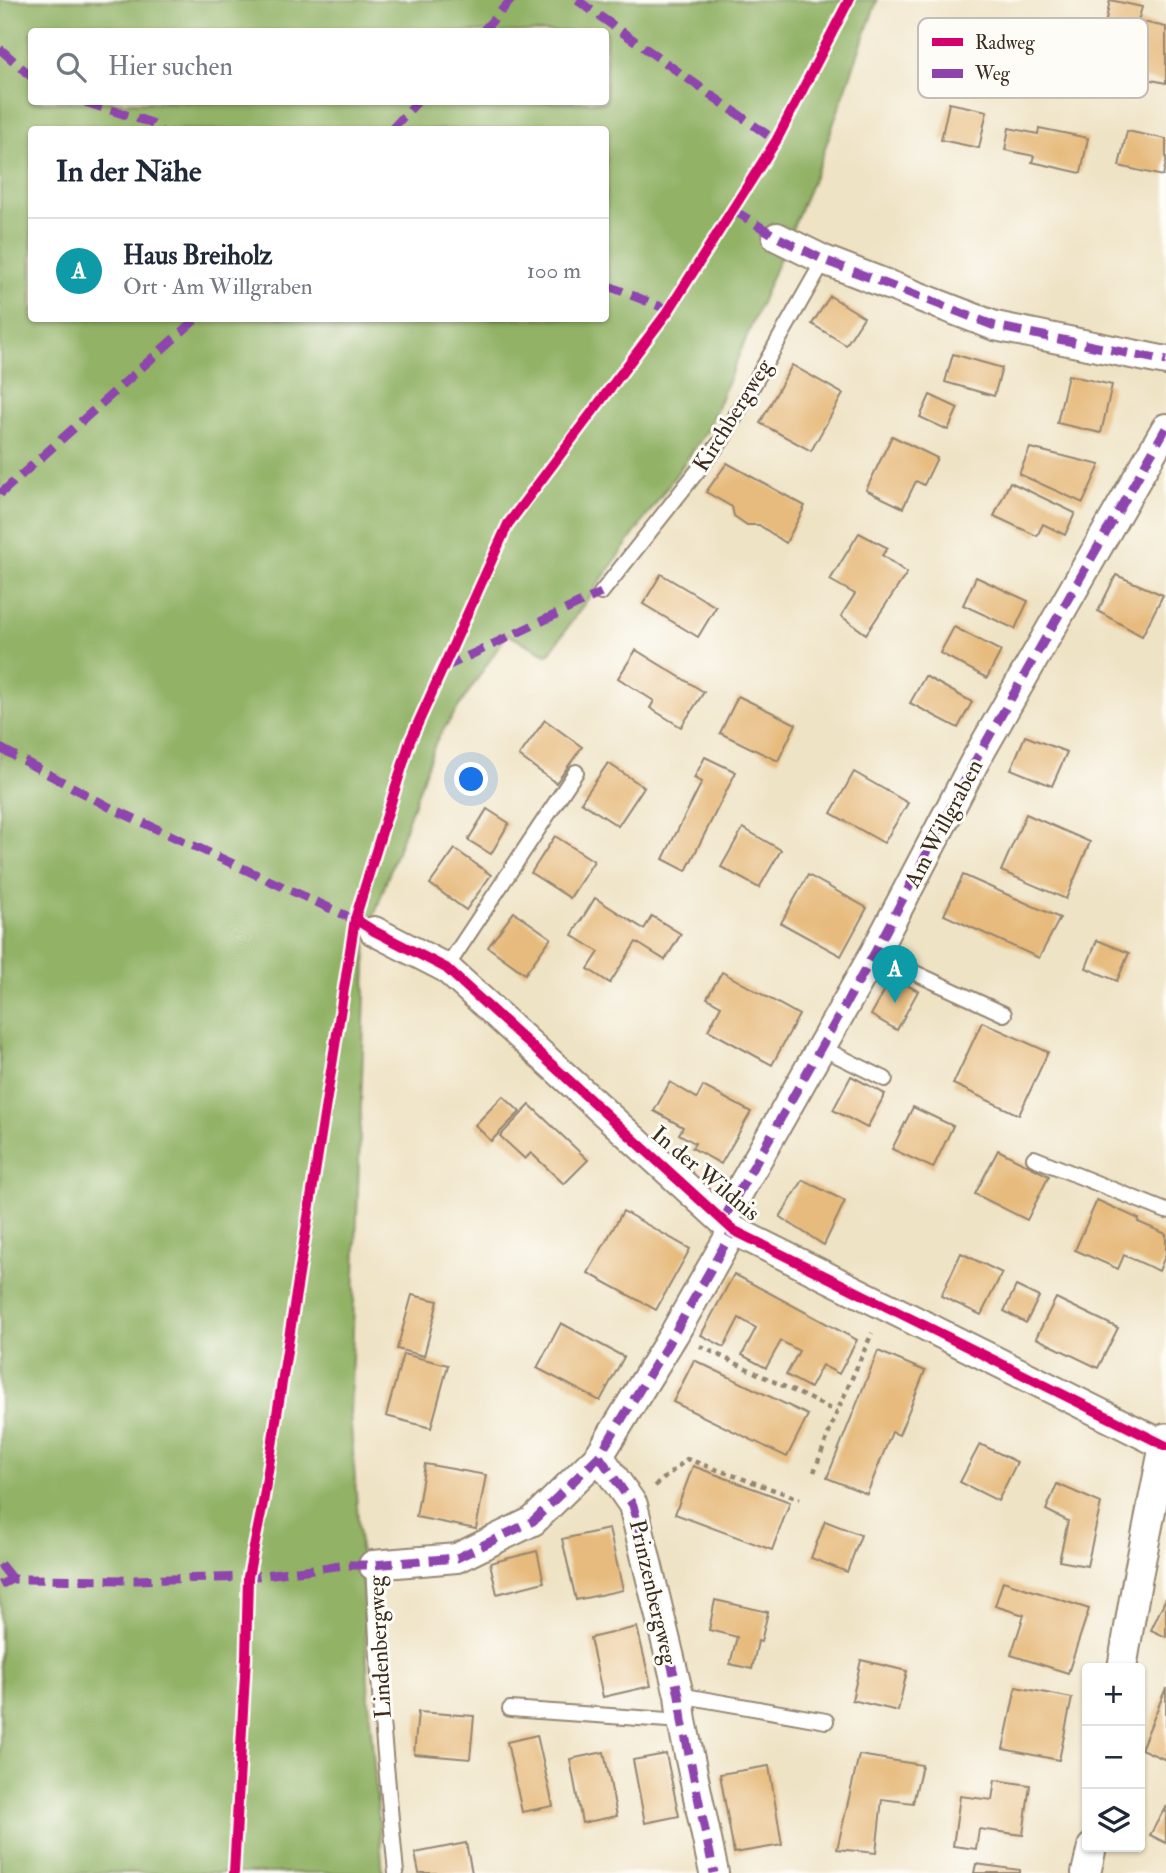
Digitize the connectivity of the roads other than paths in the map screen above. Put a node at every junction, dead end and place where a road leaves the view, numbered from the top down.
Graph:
1 (776, 237) dead end
2 (824, 260) junction
3 (1166, 361) edge
4 (1166, 428) edge
5 (601, 593) dead end
6 (576, 772) dead end
7 (374, 931) dead end
8 (874, 954) junction
9 (446, 968) junction
10 (1004, 1014) dead end
11 (822, 1048) junction
12 (886, 1079) dead end
13 (1034, 1158) dead end
14 (1166, 1211) edge
15 (728, 1225) junction
16 (1165, 1444) edge
17 (598, 1456) junction
18 (373, 1565) joint
19 (1123, 1663) edge
20 (680, 1708) junction
21 (510, 1709) dead end
22 (826, 1721) dead end
23 (1090, 1852) edge
24 (396, 1873) edge
25 (714, 1873) edge
26 (1086, 1873) edge

1 - 2 street
2 - 3 street
2 - 5 lane, Kirchbergweg
4 - 8 street, Am Willgraben
6 - 9 lane
7 - 9 street, In der Wildnis
8 - 10 lane
8 - 11 street, Am Willgraben
9 - 15 street, In der Wildnis
11 - 12 lane
11 - 15 street, Am Willgraben
13 - 14 lane
15 - 16 street, In der Wildnis
15 - 17 street, Lindenbergweg
16 - 19 street
17 - 18 street, Lindenbergweg
17 - 20 street, Prinzenbergweg
18 - 24 lane, Lindenbergweg
20 - 21 lane
20 - 22 lane, Prinzenbergweg
20 - 25 street, Prinzenbergweg
23 - 26 street

